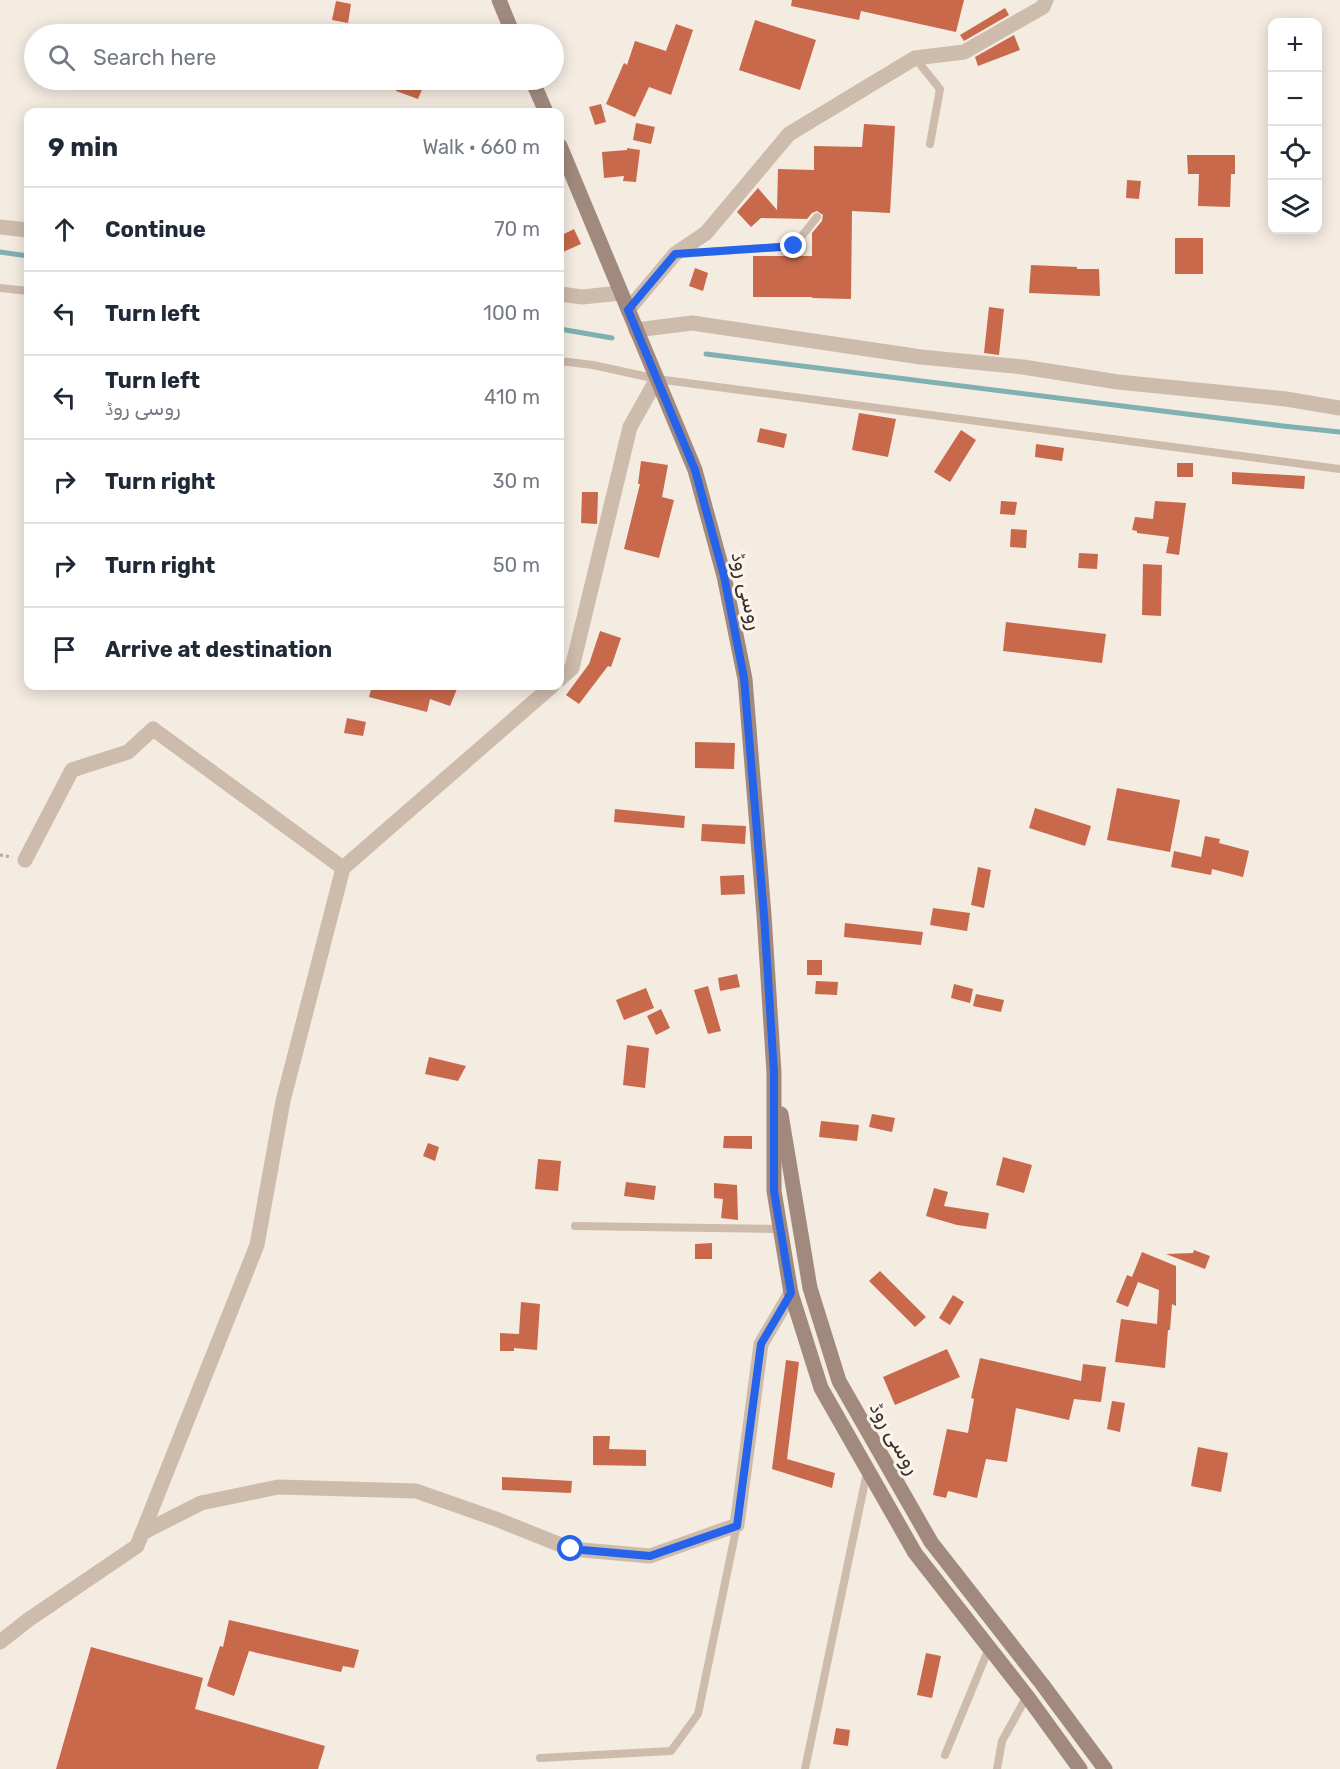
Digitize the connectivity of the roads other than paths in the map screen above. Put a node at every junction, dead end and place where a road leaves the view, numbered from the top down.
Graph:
1 (499, 0) edge
2 (1046, 0) edge
3 (509, 24) edge
4 (915, 58) junction
5 (536, 90) edge
6 (544, 108) edge
7 (930, 144) dead end
8 (564, 156) edge
9 (817, 217) dead end
10 (0, 227) edge
11 (24, 230) edge
12 (675, 254) junction
13 (0, 288) edge
14 (24, 291) edge
15 (621, 293) junction
16 (564, 295) edge
17 (628, 310) junction
18 (636, 330) junction
19 (564, 361) edge
20 (657, 380) junction
21 (1340, 408) edge
22 (1340, 469) edge
23 (564, 675) edge
24 (547, 690) edge
25 (25, 860) dead end
26 (343, 868) junction
27 (774, 1072) junction
28 (575, 1226) dead end
29 (780, 1229) junction
30 (791, 1293) junction
31 (867, 1472) junction
32 (737, 1526) junction
33 (142, 1533) junction
34 (0, 1642) edge
35 (989, 1648) junction
36 (1027, 1696) junction
37 (945, 1755) dead end
38 (540, 1758) dead end
39 (805, 1769) edge
40 (997, 1769) edge
41 (1080, 1769) edge
42 (1105, 1769) edge

1 - 3 main road
2 - 4 street
4 - 7 lane
4 - 12 street
5 - 6 main road
8 - 15 main road, روسی روڈ
9 - 12 lane
10 - 11 street
12 - 17 street
13 - 14 lane
15 - 16 street
15 - 17 main road, روسی روڈ
17 - 18 main road, روسی روڈ
18 - 20 main road, روسی روڈ
18 - 21 street
19 - 20 lane
20 - 22 lane
20 - 23 street
20 - 27 main road, روسی روڈ
24 - 26 street
25 - 26 street
26 - 33 street
27 - 29 main road, روسی روڈ
27 - 42 main road, روسی روڈ
28 - 29 lane
29 - 30 main road, روسی روڈ
30 - 31 main road, روسی روڈ
30 - 32 street
31 - 35 main road, روسی روڈ
31 - 39 lane
32 - 33 street
32 - 38 lane
33 - 34 street
35 - 36 main road, روسی روڈ
35 - 37 lane
36 - 40 lane
36 - 41 main road, روسی روڈ

